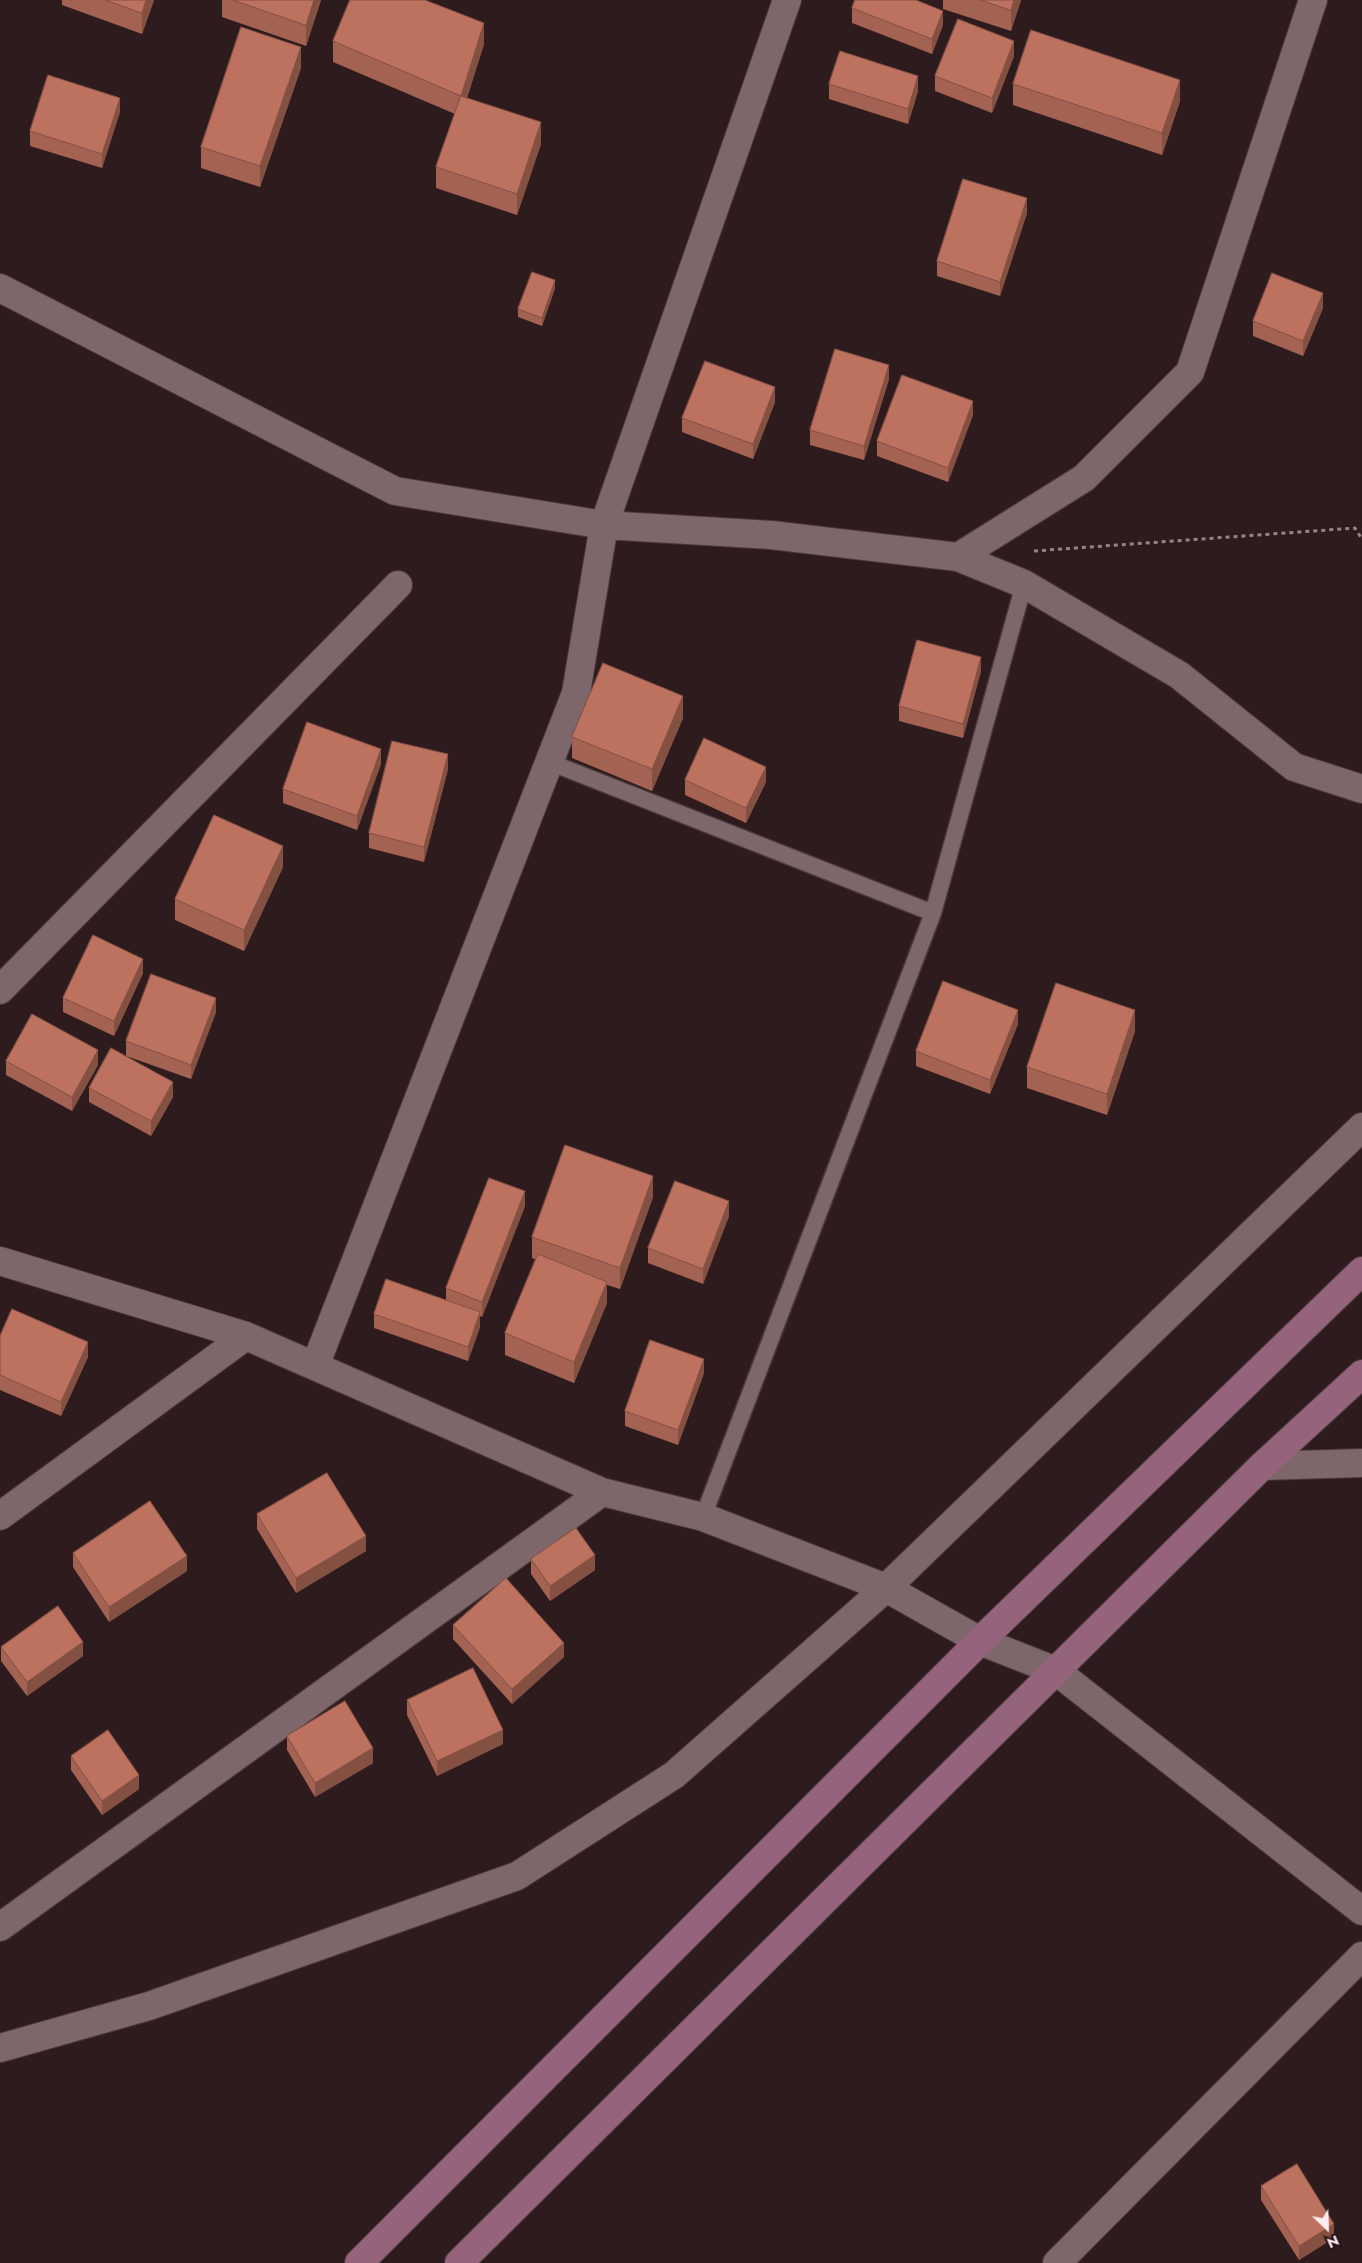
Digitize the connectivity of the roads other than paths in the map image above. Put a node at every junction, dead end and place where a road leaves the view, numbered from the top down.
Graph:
1 (787, 0) edge
2 (1313, 0) edge
3 (0, 288) edge
4 (604, 525) junction
5 (958, 556) junction
6 (1024, 584) junction
7 (398, 585) dead end
8 (549, 762) junction
9 (1362, 789) edge
10 (933, 912) junction
11 (0, 990) edge
12 (1362, 1127) edge
13 (0, 1261) edge
14 (1362, 1270) edge
15 (246, 1336) junction
16 (315, 1366) junction
17 (1362, 1374) edge
18 (1362, 1463) edge
19 (1262, 1466) junction
20 (602, 1492) junction
21 (0, 1516) edge
22 (703, 1517) junction
23 (886, 1588) junction
24 (980, 1641) junction
25 (1056, 1671) junction
26 (1362, 1911) edge
27 (0, 1927) edge
28 (1362, 1956) edge
29 (0, 2048) edge
30 (359, 2263) edge
31 (458, 2263) edge
32 (1057, 2263) edge

1 - 4 street
2 - 5 street
3 - 4 street
4 - 5 street
4 - 8 street
5 - 6 street
6 - 9 street
6 - 10 lane
7 - 11 street
8 - 10 lane
8 - 16 street
10 - 22 lane
12 - 23 street
13 - 15 street
14 - 24 main road
15 - 16 street
15 - 21 street
16 - 20 street
17 - 19 main road
18 - 19 street
19 - 25 main road
20 - 22 street
20 - 27 street
22 - 23 street
23 - 24 street
23 - 29 street
24 - 25 street
24 - 30 main road
25 - 26 street
25 - 31 main road
28 - 32 street

